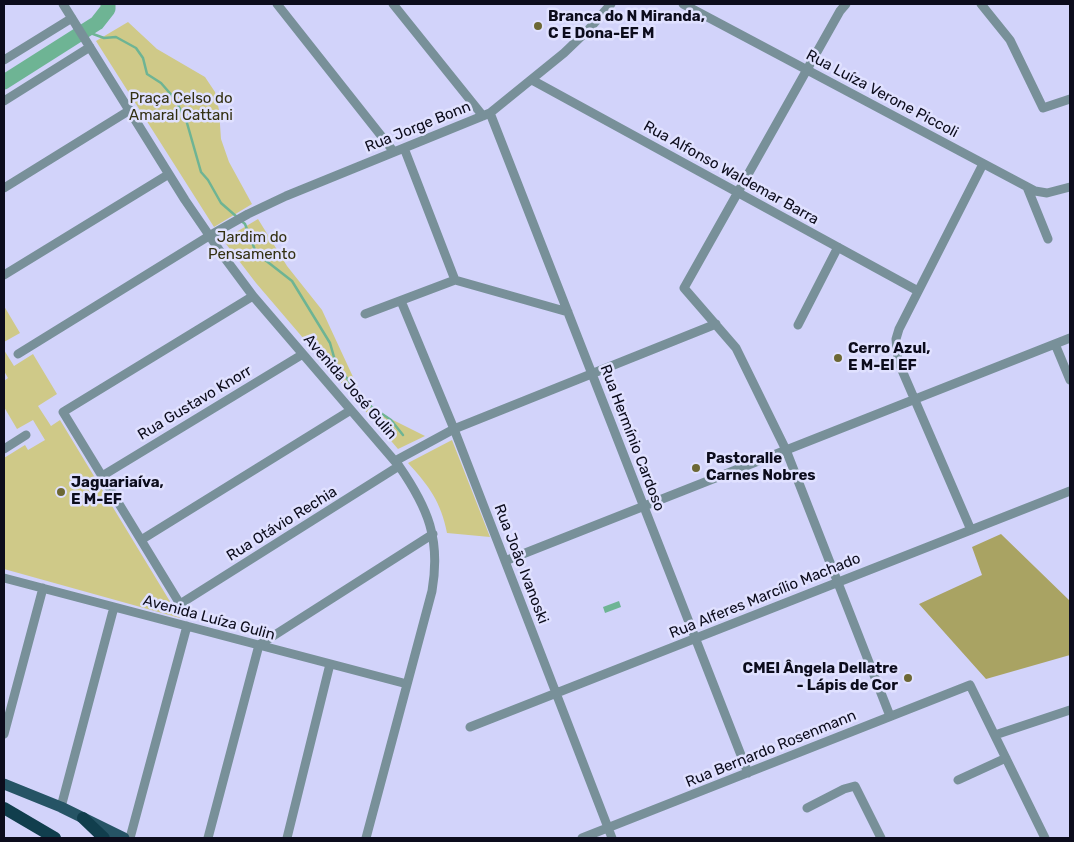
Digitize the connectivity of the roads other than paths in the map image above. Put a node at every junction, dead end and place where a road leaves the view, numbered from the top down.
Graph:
1 (63, 4) edge
2 (278, 4) edge
3 (393, 4) edge
4 (611, 4) edge
5 (684, 4) edge
6 (846, 4) edge
7 (981, 4) edge
8 (74, 21) junction
9 (89, 44) junction
10 (4, 60) edge
11 (807, 70) junction
12 (532, 80) junction
13 (1070, 99) edge
14 (4, 101) edge
15 (130, 110) junction
16 (487, 114) junction
17 (404, 148) junction
18 (394, 152) junction
19 (983, 164) junction
20 (169, 174) junction
21 (1026, 187) junction
22 (4, 188) edge
23 (1070, 188) edge
24 (738, 192) junction
25 (209, 236) junction
26 (1048, 239) dead end
27 (838, 247) junction
28 (4, 275) edge
29 (455, 280) junction
30 (918, 291) junction
31 (253, 296) junction
32 (401, 301) junction
33 (568, 312) junction
34 (365, 314) dead end
35 (716, 324) junction
36 (798, 325) dead end
37 (1070, 338) edge
38 (1055, 344) junction
39 (18, 354) dead end
40 (303, 354) junction
41 (592, 373) junction
42 (1070, 380) edge
43 (914, 399) junction
44 (352, 410) junction
45 (454, 429) junction
46 (26, 435) dead end
47 (4, 448) edge
48 (786, 450) junction
49 (397, 463) junction
50 (102, 476) junction
51 (1070, 491) edge
52 (644, 506) junction
53 (971, 530) junction
54 (433, 534) junction
55 (141, 540) junction
56 (505, 561) junction
57 (4, 578) edge
58 (838, 582) junction
59 (42, 588) junction
60 (114, 607) junction
61 (187, 626) junction
62 (696, 638) junction
63 (259, 645) junction
64 (330, 664) junction
65 (408, 684) junction
66 (556, 693) junction
67 (1070, 710) edge
68 (890, 716) junction
69 (470, 727) dead end
70 (4, 734) edge
71 (995, 735) junction
72 (1006, 758) junction
73 (748, 772) junction
74 (958, 780) dead end
75 (4, 784) edge
76 (4, 808) edge
77 (61, 808) junction
78 (807, 808) dead end
79 (83, 818) junction
80 (608, 828) junction
81 (55, 838) edge
82 (104, 838) edge
83 (124, 838) edge
84 (130, 838) edge
85 (208, 838) edge
86 (287, 838) edge
87 (366, 838) edge
88 (582, 838) edge
89 (612, 838) edge
90 (882, 838) edge
91 (1045, 838) edge

1 - 8 street, Avenida José Gulin
2 - 18 street
3 - 16 street, Rua Hermínio Cardoso
4 - 12 street, Rua Jorge Bonn
5 - 11 street, Rua Luíza Verone Piccoli
6 - 11 street
7 - 13 street
8 - 9 street, Avenida José Gulin
8 - 10 street
9 - 14 street
9 - 15 street, Avenida José Gulin
11 - 19 street, Rua Luíza Verone Piccoli
11 - 24 street
12 - 16 street, Rua Jorge Bonn
12 - 24 street, Rua Alfonso Waldemar Barra
15 - 20 street, Avenida José Gulin
15 - 22 street
16 - 17 street, Rua Jorge Bonn
16 - 33 street, Rua Hermínio Cardoso
17 - 18 street, Rua Jorge Bonn
17 - 29 street
18 - 25 street, Rua Jorge Bonn
19 - 21 street, Rua Luíza Verone Piccoli
19 - 30 street
20 - 25 street, Avenida José Gulin
20 - 28 street
21 - 23 street, Rua Luíza Verone Piccoli
21 - 26 street
24 - 27 street, Rua Alfonso Waldemar Barra
24 - 35 street
25 - 31 street, Avenida José Gulin
25 - 39 street, Rua Jorge Bonn
27 - 30 street, Rua Alfonso Waldemar Barra
27 - 36 street
29 - 32 street
29 - 33 street
30 - 43 street
31 - 40 street, Avenida José Gulin
31 - 50 street
32 - 34 street
32 - 45 street, Rua João Ivanoski
33 - 41 street, Rua Hermínio Cardoso
35 - 41 street, Rua Otávio Rechia
35 - 48 street
37 - 38 street
38 - 42 street
38 - 43 street
40 - 44 street, Avenida José Gulin
40 - 50 street, Rua Gustavo Knorr
41 - 45 street, Rua Otávio Rechia
41 - 52 street, Rua Hermínio Cardoso
43 - 48 street
43 - 53 street
44 - 49 street, Avenida José Gulin
44 - 55 street
45 - 49 street, Rua Otávio Rechia
45 - 56 street, Rua João Ivanoski
46 - 47 street
48 - 52 street
48 - 58 street
49 - 54 street, Avenida José Gulin
49 - 55 street, Rua Otávio Rechia
50 - 55 street
51 - 53 street, Rua Alferes Marcílio Machado
52 - 56 street
52 - 62 street, Rua Hermínio Cardoso
53 - 58 street, Rua Alferes Marcílio Machado
54 - 63 street
54 - 65 street, Avenida José Gulin
56 - 66 street, Rua João Ivanoski
57 - 59 street, Avenida Luíza Gulin
58 - 62 street, Rua Alferes Marcílio Machado
58 - 68 street
59 - 60 street, Avenida Luíza Gulin
59 - 70 street
60 - 61 street, Avenida Luíza Gulin
60 - 77 street
61 - 63 street, Avenida Luíza Gulin
61 - 84 street
62 - 66 street, Rua Alferes Marcílio Machado
62 - 73 street, Rua Hermínio Cardoso
63 - 64 street, Avenida Luíza Gulin
63 - 85 street
64 - 65 street, Avenida Luíza Gulin
64 - 86 street
65 - 87 street, Avenida José Gulin
66 - 69 street, Rua Alferes Marcílio Machado
66 - 80 street, Rua João Ivanoski
67 - 71 street
68 - 71 street, Rua Bernardo Rosenmann
68 - 73 street, Rua Bernardo Rosenmann
71 - 72 street
72 - 74 street
72 - 91 street
73 - 80 street, Rua Bernardo Rosenmann
75 - 77 main road
76 - 81 highway
77 - 79 main road
78 - 90 street
79 - 82 highway
79 - 83 main road
80 - 88 street, Rua Bernardo Rosenmann
80 - 89 street, Rua João Ivanoski

